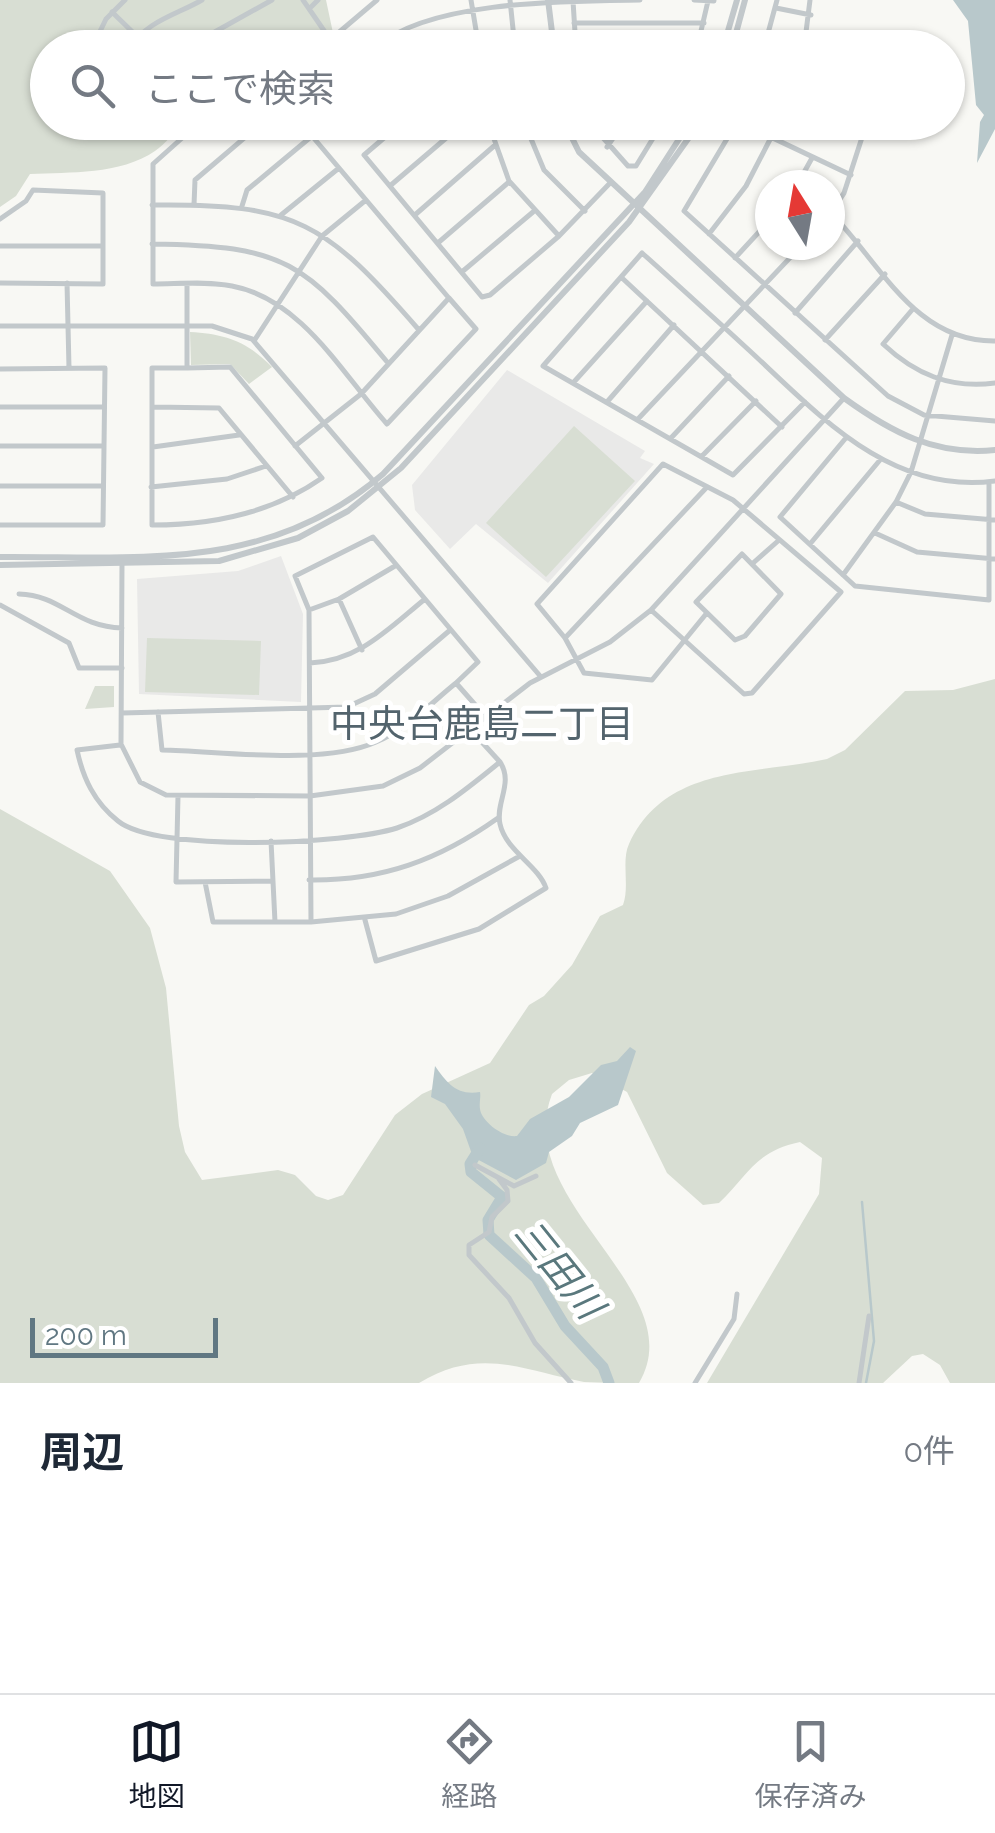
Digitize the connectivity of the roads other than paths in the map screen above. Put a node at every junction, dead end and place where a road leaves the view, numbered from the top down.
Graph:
1 (125, 0) edge
2 (202, 0) edge
3 (272, 0) edge
4 (303, 0) edge
5 (318, 0) edge
6 (377, 0) edge
7 (471, 0) edge
8 (640, 0) edge
9 (694, 0) edge
10 (736, 0) edge
11 (745, 0) edge
12 (810, 0) edge
13 (548, 1) edge
14 (573, 1) edge
15 (711, 1) edge
16 (510, 3) edge
17 (776, 4) edge
18 (310, 8) junction
19 (474, 10) junction
20 (112, 12) junction
21 (810, 16) junction
22 (574, 23) junction
23 (704, 23) junction
24 (102, 30) edge
25 (131, 30) edge
26 (148, 30) edge
27 (218, 30) edge
28 (324, 30) edge
29 (342, 30) edge
30 (400, 30) edge
31 (476, 30) edge
32 (513, 30) edge
33 (552, 30) edge
34 (575, 30) edge
35 (702, 30) edge
36 (728, 30) edge
37 (737, 30) edge
38 (769, 30) edge
39 (807, 30) edge
40 (180, 140) edge
41 (242, 140) edge
42 (307, 140) edge
43 (315, 140) edge
44 (382, 140) edge
45 (444, 140) edge
46 (492, 140) edge
47 (532, 140) edge
48 (573, 140) edge
49 (603, 140) edge
50 (612, 140) edge
51 (652, 140) edge
52 (678, 140) edge
53 (686, 140) edge
54 (726, 140) edge
55 (771, 140) edge
56 (779, 140) edge
57 (862, 140) edge
58 (494, 146) junction
59 (608, 147) junction
60 (812, 158) junction
61 (338, 168) junction
62 (805, 170) edge
63 (851, 175) junction
64 (509, 182) junction
65 (612, 182) junction
66 (392, 185) junction
67 (845, 186) edge
68 (366, 200) junction
69 (194, 205) junction
70 (152, 206) junction
71 (242, 207) junction
72 (635, 207) junction
73 (584, 211) junction
74 (534, 212) junction
75 (416, 214) junction
76 (280, 215) junction
77 (0, 218) edge
78 (845, 229) edge
79 (709, 234) junction
80 (322, 236) junction
81 (559, 236) junction
82 (755, 237) edge
83 (440, 242) junction
84 (858, 242) junction
85 (152, 244) junction
86 (0, 246) edge
87 (103, 246) junction
88 (736, 258) junction
89 (788, 260) edge
90 (300, 270) junction
91 (463, 271) junction
92 (884, 274) junction
93 (621, 277) junction
94 (67, 283) junction
95 (0, 284) edge
96 (186, 284) junction
97 (765, 286) junction
98 (449, 298) junction
99 (647, 301) junction
100 (278, 303) junction
101 (745, 305) junction
102 (912, 310) junction
103 (795, 312) junction
104 (0, 326) edge
105 (68, 326) junction
106 (186, 326) junction
107 (674, 326) junction
108 (726, 328) junction
109 (419, 330) junction
110 (952, 335) junction
111 (825, 340) junction
112 (254, 341) junction
113 (995, 341) edge
114 (702, 352) junction
115 (388, 363) junction
116 (69, 368) junction
117 (186, 368) junction
118 (0, 369) edge
119 (728, 376) junction
120 (938, 379) junction
121 (574, 383) junction
122 (995, 383) edge
123 (360, 394) junction
124 (844, 398) junction
125 (756, 401) junction
126 (606, 402) junction
127 (805, 402) junction
128 (104, 407) junction
129 (152, 407) junction
130 (0, 408) edge
131 (928, 416) junction
132 (638, 419) junction
133 (826, 421) junction
134 (995, 421) edge
135 (326, 422) junction
136 (782, 426) junction
137 (239, 434) junction
138 (671, 438) junction
139 (845, 439) junction
140 (918, 442) junction
141 (0, 446) edge
142 (103, 446) junction
143 (296, 446) junction
144 (153, 448) junction
145 (995, 450) edge
146 (702, 456) junction
147 (880, 460) junction
148 (268, 465) junction
149 (911, 472) junction
150 (992, 482) edge
151 (378, 484) junction
152 (0, 486) edge
153 (103, 486) junction
154 (152, 487) junction
155 (707, 487) junction
156 (293, 496) junction
157 (896, 502) junction
158 (744, 510) junction
159 (992, 521) edge
160 (0, 525) edge
161 (875, 532) junction
162 (778, 541) junction
163 (810, 544) junction
164 (0, 557) edge
165 (992, 559) edge
166 (122, 561) junction
167 (752, 564) junction
168 (0, 565) edge
169 (396, 566) junction
170 (842, 574) junction
171 (19, 594) dead end
172 (339, 599) junction
173 (424, 600) junction
174 (0, 605) edge
175 (309, 610) junction
176 (651, 610) junction
177 (706, 614) junction
178 (123, 628) junction
179 (450, 630) junction
180 (565, 638) junction
181 (684, 640) junction
182 (362, 650) junction
183 (575, 659) junction
184 (310, 663) junction
185 (122, 668) junction
186 (542, 676) junction
187 (456, 683) junction
188 (308, 710) junction
189 (122, 712) junction
190 (158, 712) junction
191 (485, 716) junction
192 (469, 728) junction
193 (121, 744) junction
194 (310, 753) junction
195 (500, 762) junction
196 (178, 796) junction
197 (310, 796) junction
198 (498, 818) junction
199 (179, 840) junction
200 (309, 840) junction
201 (271, 841) junction
202 (520, 856) junction
203 (271, 880) junction
204 (309, 880) junction
205 (205, 882) junction
206 (365, 920) junction
207 (275, 922) junction
208 (311, 922) junction
209 (475, 1165) dead end
210 (536, 1176) dead end
211 (499, 1179) junction
212 (736, 1294) dead end
213 (869, 1316) dead end
214 (570, 1383) edge
215 (696, 1383) edge
216 (859, 1383) edge

1 - 20 street
2 - 26 street
3 - 27 street
4 - 18 street
5 - 18 street
6 - 29 street
7 - 19 street
8 - 14 street
9 - 15 street
10 - 36 street
11 - 37 street
12 - 21 street
13 - 14 street
13 - 16 street
13 - 33 street
14 - 22 street
15 - 23 street
16 - 19 street
16 - 32 street
17 - 21 street
17 - 38 street
18 - 28 street
19 - 30 street
19 - 31 street
20 - 24 street
20 - 25 street
21 - 39 street
22 - 23 street
22 - 34 street
23 - 35 street
40 - 70 street
41 - 69 street
42 - 71 street
43 - 61 street
44 - 66 street
45 - 66 street
46 - 58 street
47 - 73 street
48 - 65 street
49 - 59 street
50 - 59 street
51 - 59 street
52 - 72 street
53 - 72 street
54 - 79 street
55 - 79 street
56 - 60 street
57 - 63 street
58 - 64 street
58 - 75 street
60 - 62 street
60 - 63 street
61 - 68 street
61 - 76 street
63 - 67 street
64 - 74 street
64 - 83 street
65 - 72 street
65 - 73 street
66 - 75 street
68 - 80 street
68 - 98 street
69 - 70 street
69 - 71 street
70 - 85 street
71 - 76 street
72 - 101 street
72 - 151 street
73 - 81 street
74 - 81 street
74 - 91 street
75 - 83 street
76 - 80 street
77 - 87 street
78 - 84 street
79 - 88 street
80 - 90 street
80 - 109 street
81 - 91 street
82 - 88 street
83 - 91 street
84 - 92 street
84 - 103 street
85 - 90 street
85 - 96 street
86 - 87 street
87 - 94 street
88 - 97 street
89 - 97 street
90 - 100 street
90 - 115 street
92 - 102 street
92 - 111 street
93 - 99 street
93 - 108 street
93 - 121 street
94 - 95 street
94 - 105 street
96 - 100 street
96 - 106 street
97 - 101 street
97 - 103 street
98 - 109 street
98 - 123 street
99 - 107 street
99 - 121 street
100 - 112 street
100 - 123 street
101 - 108 street
101 - 124 street
102 - 110 street
102 - 120 street
103 - 111 street
104 - 105 street
105 - 106 street
105 - 116 street
106 - 112 street
106 - 117 street
107 - 114 street
107 - 126 street
108 - 114 street
108 - 127 street
109 - 115 street
110 - 113 street
110 - 120 street
111 - 131 street
112 - 135 street
114 - 119 street
114 - 132 street
115 - 123 street
116 - 118 street
116 - 128 street
117 - 129 street
117 - 143 street
119 - 125 street
119 - 138 street
120 - 122 street
120 - 131 street
121 - 126 street
123 - 135 street
124 - 133 street
124 - 140 street
125 - 136 street
125 - 146 street
126 - 132 street
127 - 133 street
127 - 136 street
128 - 130 street
128 - 142 street
129 - 137 street
129 - 144 street
131 - 134 street
131 - 140 street
132 - 138 street
133 - 139 street
133 - 158 street
135 - 143 street
135 - 151 street
136 - 146 street
137 - 144 street
137 - 148 street
138 - 146 street
139 - 147 street
139 - 163 street
140 - 145 street
140 - 149 street
141 - 142 street
142 - 153 street
143 - 156 street
144 - 154 street
147 - 149 street
147 - 163 street
148 - 154 street
148 - 156 street
149 - 150 street
149 - 157 street
150 - 159 street
151 - 166 street
151 - 186 street
152 - 153 street
153 - 160 street
154 - 156 street
155 - 158 street
155 - 180 street
155 - 180 street
157 - 159 street
157 - 161 street
158 - 162 street
158 - 176 street
159 - 165 street
161 - 165 street
161 - 170 street
162 - 167 street
162 - 181 street
163 - 170 street
164 - 166 street
165 - 170 street
166 - 168 street
166 - 178 street
167 - 177 street
167 - 177 street
169 - 172 street
169 - 173 street
169 - 175 street
171 - 178 street
172 - 175 street
172 - 182 street
173 - 179 street
173 - 182 street
174 - 185 street
175 - 184 street
176 - 181 street
176 - 183 street
177 - 181 street
178 - 185 street
179 - 187 street
179 - 188 street
180 - 183 street
181 - 183 street
182 - 184 street
183 - 186 street
184 - 188 street
185 - 189 street
186 - 191 street
187 - 191 street
187 - 194 street
188 - 190 street
188 - 194 street
189 - 190 street
189 - 193 street
190 - 194 street
191 - 192 street
192 - 195 street
192 - 197 street
193 - 196 street
193 - 199 street
194 - 197 street
195 - 198 street
195 - 200 street
196 - 197 street
196 - 199 street
197 - 200 street
198 - 202 street
198 - 204 street
199 - 201 street
199 - 205 street
200 - 201 street
200 - 204 street
201 - 203 street
202 - 206 street
202 - 206 street
203 - 205 street
203 - 207 street
204 - 208 street
205 - 207 street
206 - 208 street
207 - 208 street
209 - 211 street
210 - 211 street
211 - 214 street
212 - 215 street
213 - 216 street

